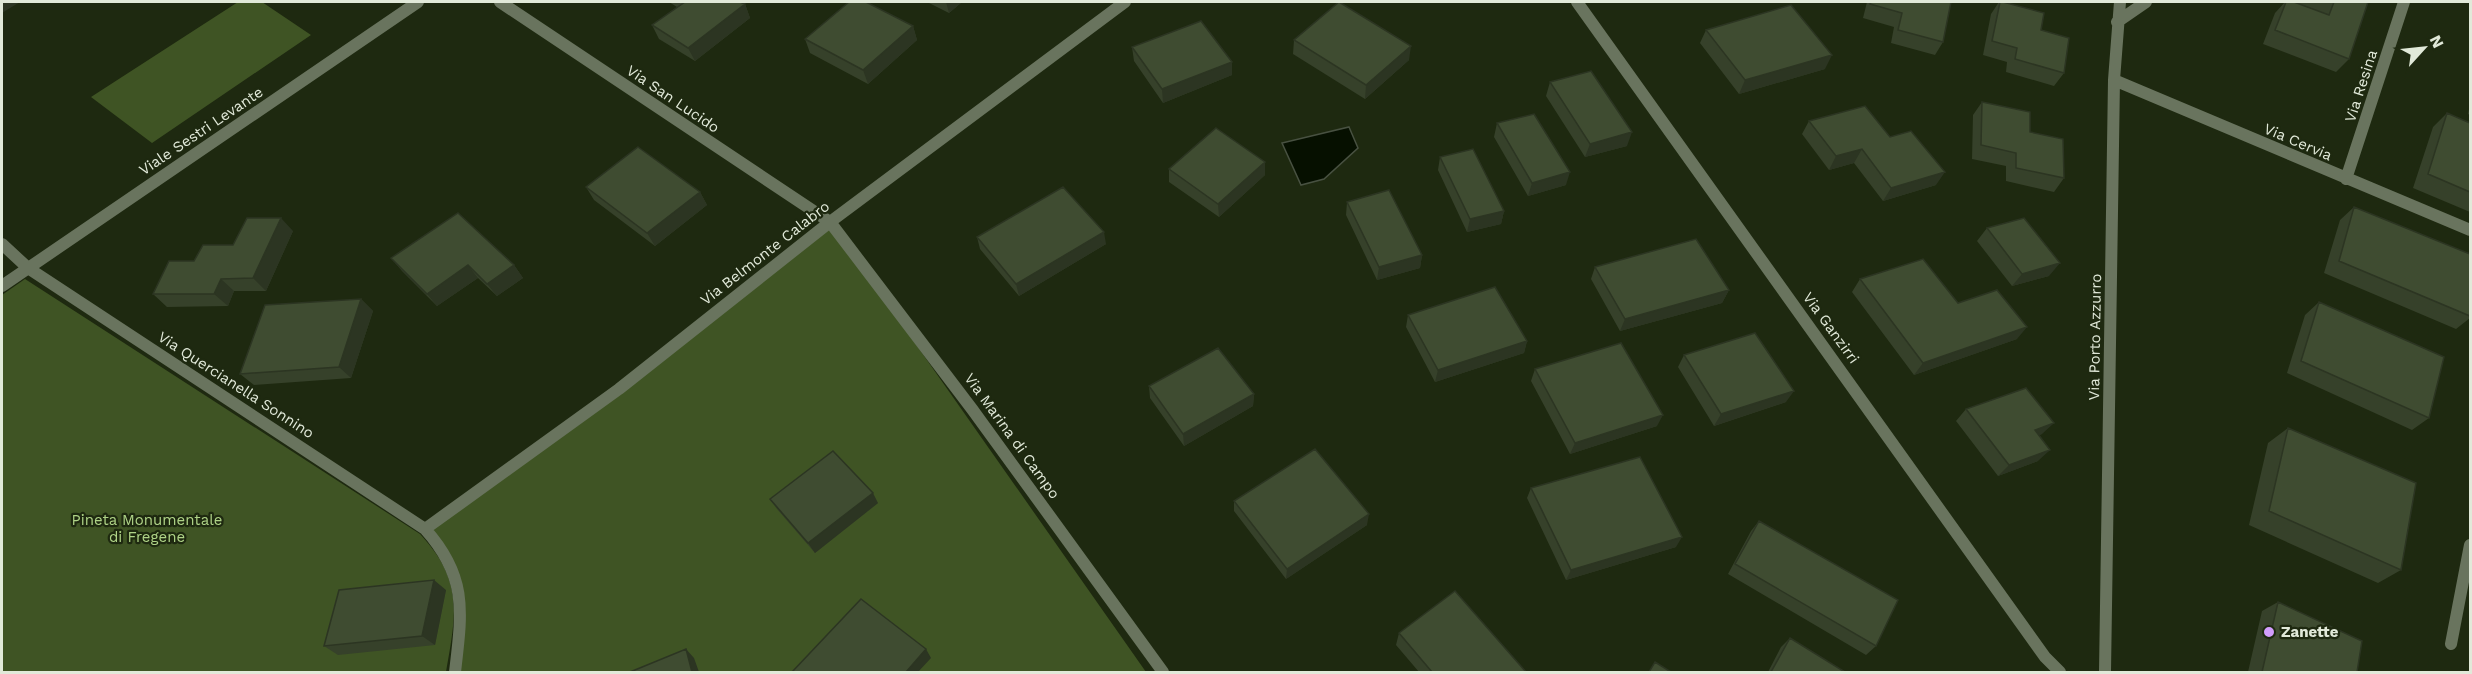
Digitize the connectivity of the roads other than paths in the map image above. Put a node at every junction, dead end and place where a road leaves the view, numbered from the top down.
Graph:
1 (418, 2) edge
2 (500, 2) edge
3 (1125, 2) edge
4 (1577, 2) edge
5 (2120, 2) edge
6 (2146, 2) edge
7 (2404, 2) edge
8 (2117, 22) junction
9 (2114, 80) junction
10 (2346, 179) junction
11 (830, 222) junction
12 (2470, 230) edge
13 (2, 244) edge
14 (28, 268) junction
15 (2, 286) edge
16 (425, 529) junction
17 (2470, 545) edge
18 (2451, 644) dead end
19 (455, 672) edge
20 (1163, 672) edge
21 (2060, 672) edge
22 (2105, 672) edge

1 - 14 street, Viale Sestri Levante
2 - 11 street, Via San Lucido
3 - 11 street, Via Belmonte Calabro
4 - 21 street, Via Ganzirri
5 - 8 street, Via Porto Azzurro
6 - 8 street
7 - 10 street, Via Resina
8 - 9 street, Via Porto Azzurro
9 - 10 street, Via Cervia
9 - 22 street, Via Porto Azzurro
10 - 12 street, Via Cervia
11 - 16 street, Via Belmonte Calabro
11 - 20 street, Via Marina di Campo
13 - 14 street, Via Quercianella Sonnino
14 - 15 street, Viale Sestri Levante
14 - 16 street, Via Quercianella Sonnino
16 - 19 street, Via Quercianella Sonnino
17 - 18 street

